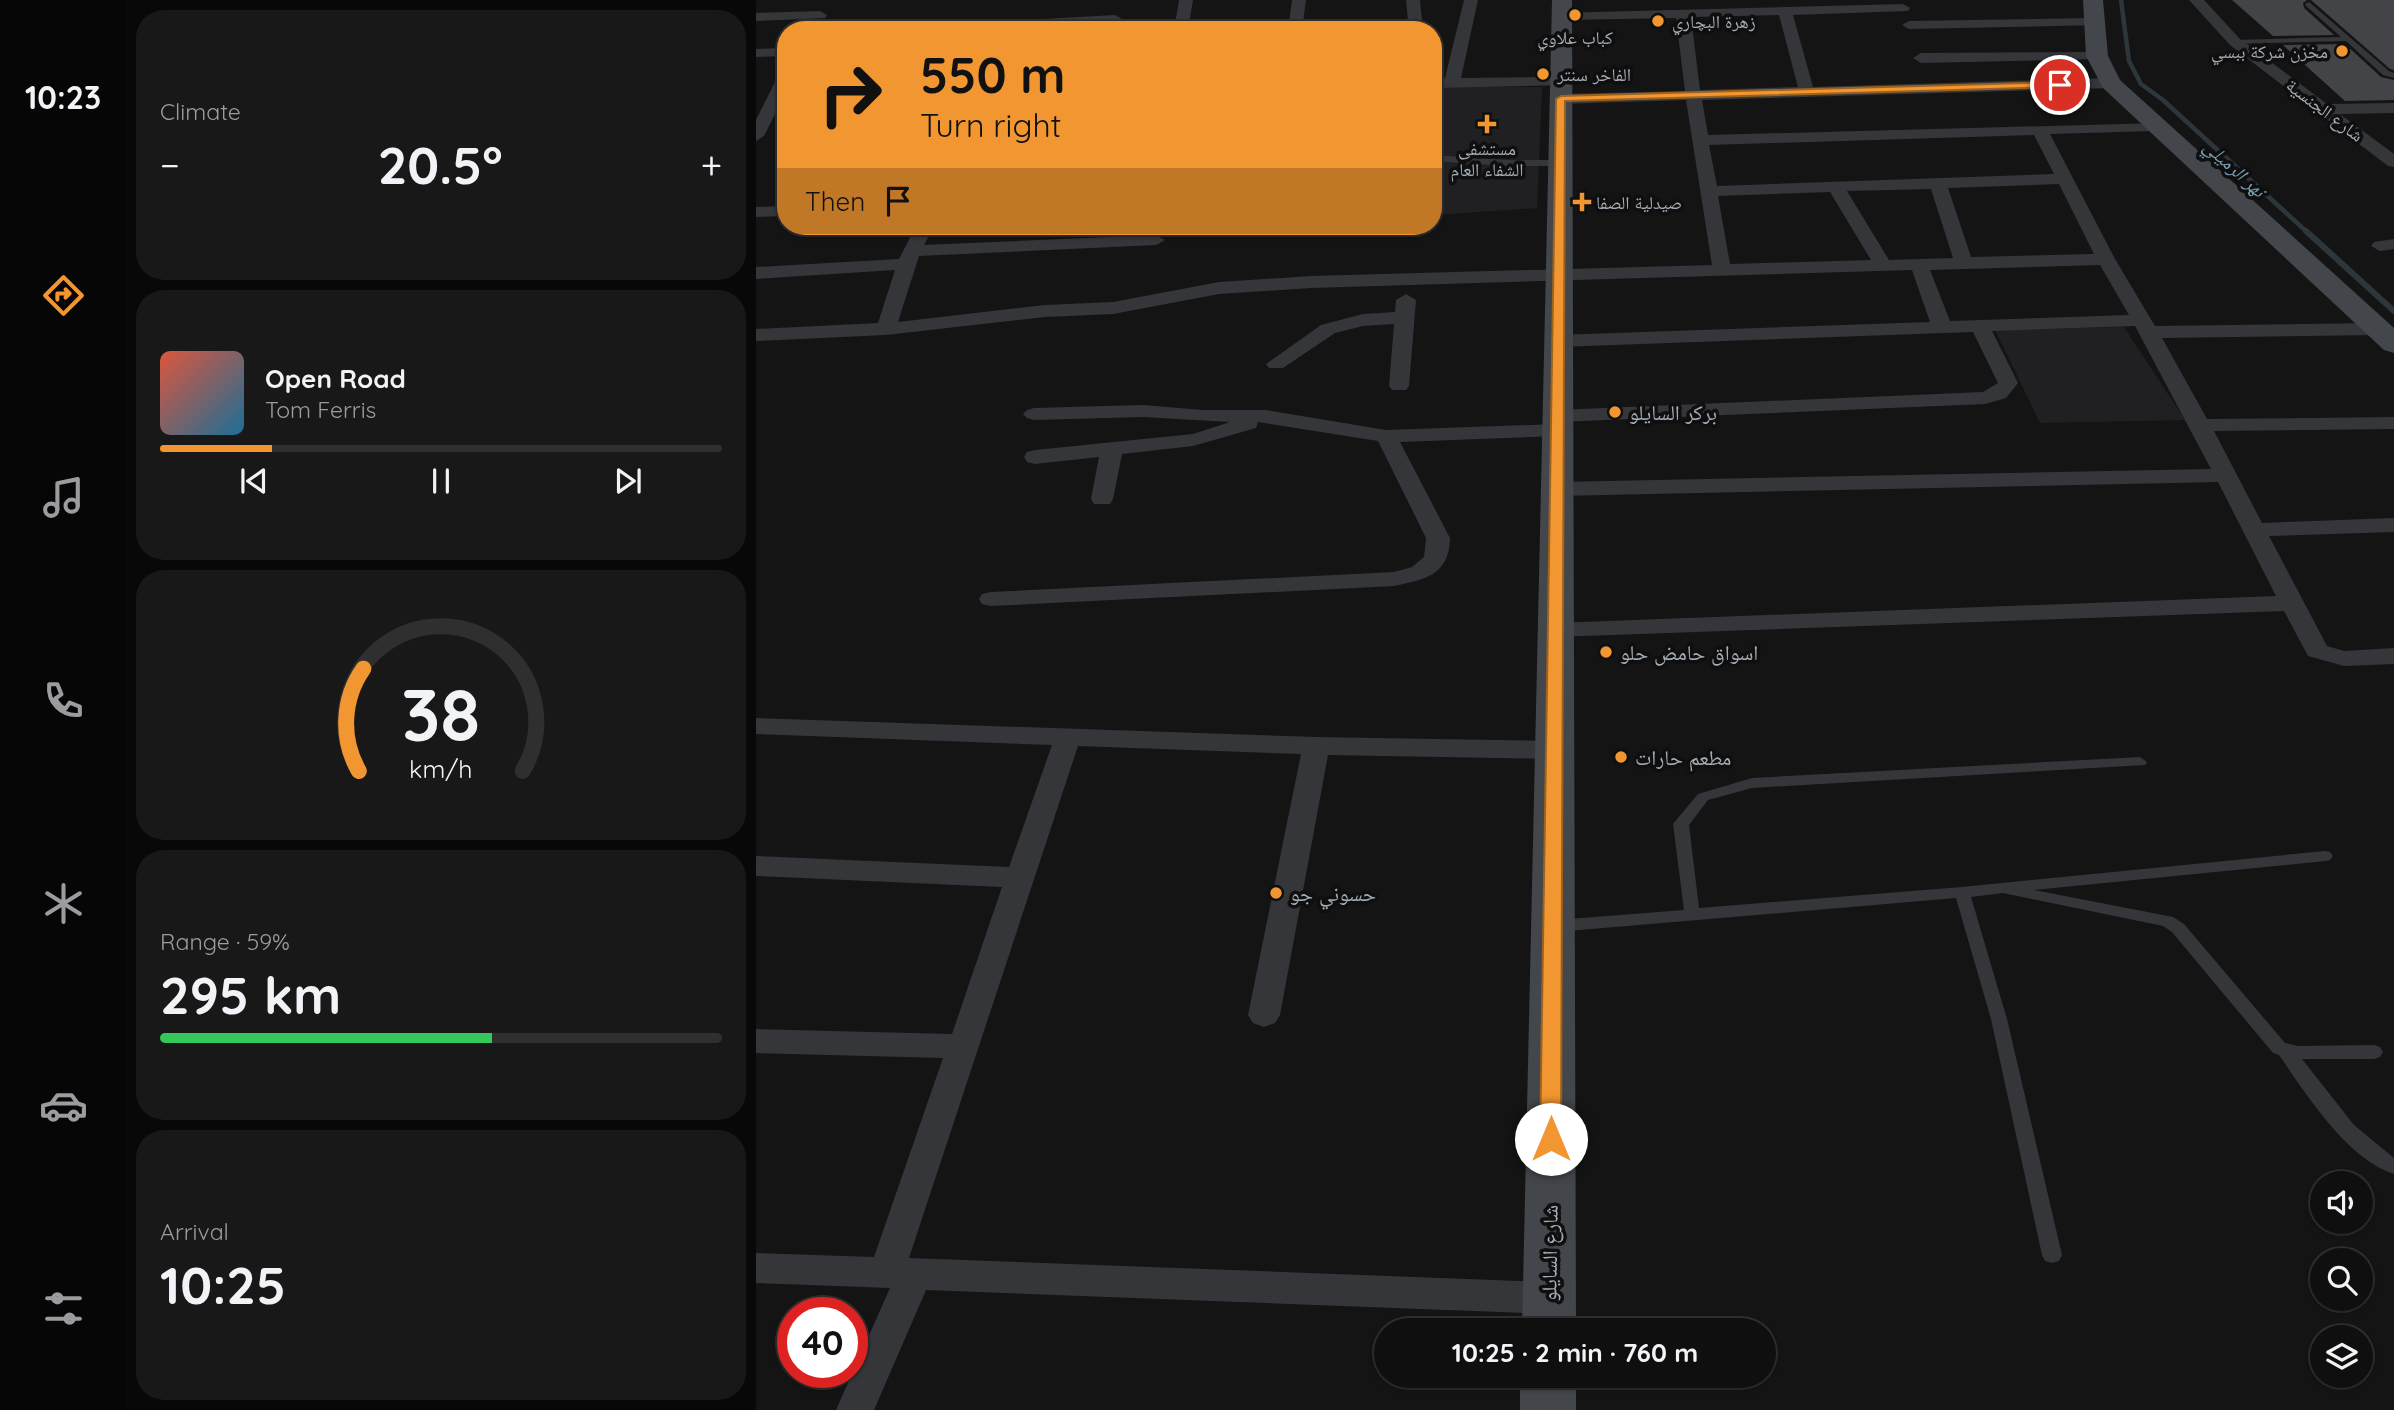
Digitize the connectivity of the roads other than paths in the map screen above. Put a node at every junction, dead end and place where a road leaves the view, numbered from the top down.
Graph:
1 (829, 0) edge
2 (1115, 0) edge
3 (1186, 0) edge
4 (1299, 0) edge
5 (1413, 0) edge
6 (1471, 0) edge
7 (2196, 0) edge
8 (1902, 4) edge
9 (2309, 4) dead end
10 (1562, 8) edge
11 (1785, 11) junction
12 (2094, 11) edge
13 (1683, 14) junction
14 (820, 15) junction
15 (756, 17) edge
16 (816, 21) edge
17 (1117, 21) edge
18 (1182, 21) edge
19 (1296, 21) edge
20 (1415, 21) edge
21 (2347, 39) junction
22 (1915, 42) junction
23 (2235, 42) junction
24 (777, 52) edge
25 (756, 53) edge
26 (2097, 56) junction
27 (2394, 76) edge
28 (1442, 83) edge
29 (1452, 83) junction
30 (2111, 83) junction
31 (1932, 88) junction
32 (1561, 90) junction
33 (776, 91) joint
34 (756, 92) edge
35 (1807, 92) junction
36 (1693, 95) junction
37 (2394, 108) edge
38 (2323, 110) junction
39 (2155, 126) junction
40 (2039, 129) junction
41 (756, 136) edge
42 (1700, 139) junction
43 (1442, 159) edge
44 (2394, 162) edge
45 (1560, 163) junction
46 (2064, 178) junction
47 (1938, 183) junction
48 (1836, 187) junction
49 (1709, 191) junction
50 (777, 211) edge
51 (756, 212) edge
52 (920, 235) edge
53 (1155, 237) edge
54 (909, 258) junction
55 (2106, 259) junction
56 (1964, 263) junction
57 (1919, 265) junction
58 (1884, 266) junction
59 (1722, 271) junction
60 (756, 272) edge
61 (1559, 275) junction
62 (1407, 281) junction
63 (1404, 317) junction
64 (1980, 326) junction
65 (2145, 326) junction
66 (1942, 327) junction
67 (886, 329) junction
68 (756, 335) edge
69 (2385, 337) edge
70 (1558, 341) junction
71 (1276, 364) dead end
72 (1399, 386) dead end
73 (1034, 414) dead end
74 (1266, 416) junction
75 (1558, 423) junction
76 (2394, 423) edge
77 (2200, 425) junction
78 (1386, 436) junction
79 (1112, 448) junction
80 (1035, 457) dead end
81 (2226, 475) junction
82 (1557, 489) junction
83 (1102, 499) dead end
84 (2394, 525) edge
85 (2255, 530) junction
86 (991, 599) dead end
87 (2293, 603) junction
88 (1555, 630) junction
89 (2394, 656) edge
90 (756, 726) edge
91 (1068, 737) junction
92 (1316, 746) junction
93 (1555, 750) junction
94 (2140, 762) dead end
95 (2325, 856) dead end
96 (756, 866) edge
97 (1020, 878) junction
98 (1997, 889) junction
99 (1962, 892) junction
100 (1692, 914) junction
101 (1553, 926) junction
102 (1264, 1015) dead end
103 (756, 1041) edge
104 (963, 1046) junction
105 (2286, 1051) junction
106 (2374, 1052) dead end
107 (2394, 1167) edge
108 (2052, 1255) dead end
109 (756, 1268) edge
110 (900, 1275) junction
111 (1549, 1314) edge
112 (1548, 1388) edge
113 (855, 1410) edge
114 (1548, 1410) edge

1 - 14 street
2 - 17 street
3 - 18 street
4 - 19 street
5 - 20 street
6 - 29 street
7 - 23 street, شارع الجنسية
8 - 11 street
8 - 22 street
9 - 21 lane
10 - 13 street
10 - 32 street, شارع السايلو
11 - 13 street
11 - 35 street
12 - 22 street
12 - 26 street
13 - 36 street
14 - 15 street
14 - 16 street
21 - 23 lane
21 - 27 lane
22 - 26 street
22 - 31 street
23 - 38 street, شارع الجنسية
24 - 25 street
26 - 30 street
28 - 29 street
29 - 32 street
30 - 31 street
30 - 39 street
31 - 35 street
32 - 36 street
32 - 45 street, شارع السايلو
33 - 34 street
33 - 41 street
35 - 36 street
36 - 42 street
37 - 38 street
38 - 44 street, شارع الجنسية
39 - 40 street
39 - 69 street
40 - 42 street
40 - 46 street
42 - 49 street
43 - 45 lane
45 - 61 street, شارع السايلو
46 - 47 street
46 - 55 street
47 - 48 street
47 - 56 street
48 - 49 street
48 - 58 street
49 - 59 street
50 - 51 street
52 - 54 street
53 - 54 street
54 - 60 street
54 - 67 street
55 - 56 street
55 - 65 street
56 - 57 street
57 - 58 street
57 - 66 street
58 - 59 street
59 - 61 street
61 - 62 street
61 - 70 street, شارع السايلو
62 - 63 street
62 - 67 street
63 - 71 street
63 - 72 street
64 - 65 street
64 - 66 street
64 - 75 street
65 - 69 street
65 - 77 street
66 - 70 street
67 - 68 street
70 - 75 street, شارع السايلو
73 - 74 street
74 - 78 street
74 - 79 street
75 - 78 street
75 - 82 street, شارع السايلو
76 - 77 street
77 - 81 street
78 - 86 street
79 - 80 street
79 - 83 street
81 - 82 street
81 - 85 street
82 - 88 street, شارع السايلو
84 - 85 street
85 - 87 street
87 - 88 street
87 - 89 street
88 - 93 street, شارع السايلو
90 - 91 street
91 - 92 street
91 - 97 street
92 - 93 street
92 - 102 street
93 - 101 street, شارع السايلو
94 - 100 lane
95 - 98 lane
96 - 97 street
97 - 104 street
98 - 99 lane
98 - 105 lane
99 - 100 lane
99 - 108 lane
100 - 101 lane
101 - 111 street, شارع السايلو
103 - 104 street
104 - 110 street
105 - 106 lane
105 - 107 lane
109 - 110 street
110 - 111 street
110 - 113 street
112 - 114 street

